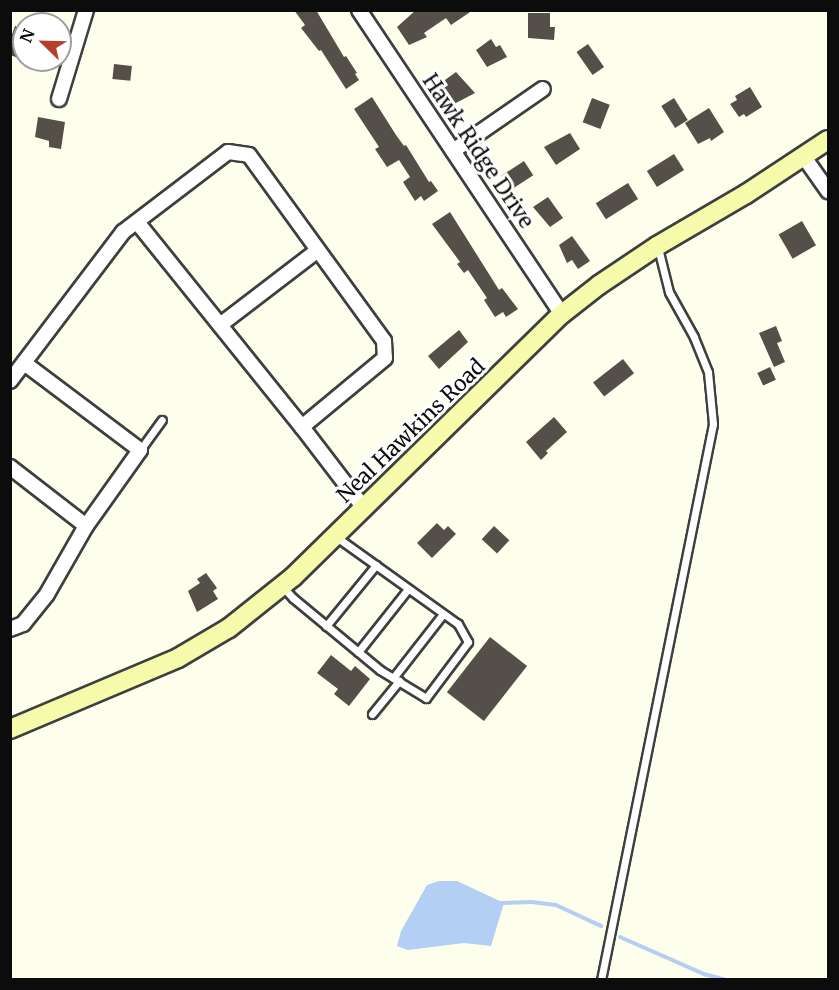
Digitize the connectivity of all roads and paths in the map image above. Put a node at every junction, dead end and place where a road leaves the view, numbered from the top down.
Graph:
1 (86, 10) edge
2 (359, 10) edge
3 (543, 89) dead end
4 (59, 99) dead end
5 (828, 140) edge
6 (453, 151) junction
7 (804, 157) junction
8 (828, 191) edge
9 (136, 222) junction
10 (657, 246) junction
11 (318, 250) junction
12 (562, 314) junction
13 (220, 325) junction
14 (24, 363) junction
15 (10, 381) edge
16 (162, 420) dead end
17 (302, 428) junction
18 (140, 450) junction
19 (10, 467) edge
20 (364, 508) junction
21 (86, 526) junction
22 (335, 536) junction
23 (376, 565) junction
24 (283, 586) junction
25 (408, 589) junction
26 (443, 614) junction
27 (326, 626) junction
28 (10, 629) edge
29 (358, 652) junction
30 (396, 680) junction
31 (372, 714) dead end
32 (10, 729) edge
33 (601, 980) edge

1 - 4 street
2 - 6 street, Hawk Ridge Drive
3 - 6 street
5 - 7 street, Neal Hawkins Road
6 - 12 street, Hawk Ridge Drive
7 - 8 street
7 - 10 street, Neal Hawkins Road
9 - 11 street
9 - 13 street
9 - 14 street
10 - 12 street, Neal Hawkins Road
10 - 33 lane
11 - 13 street
11 - 17 street
12 - 20 street, Neal Hawkins Road
13 - 17 street
14 - 15 street
14 - 18 street
16 - 18 lane
17 - 20 street
18 - 21 street
19 - 21 street
20 - 22 street, Neal Hawkins Road
21 - 28 street
22 - 23 lane
22 - 24 street, Neal Hawkins Road
23 - 25 lane
23 - 27 lane
24 - 27 lane
24 - 32 street, Neal Hawkins Road
25 - 26 lane
25 - 29 lane
26 - 30 lane
26 - 30 lane
27 - 29 lane
29 - 30 lane
30 - 31 lane

